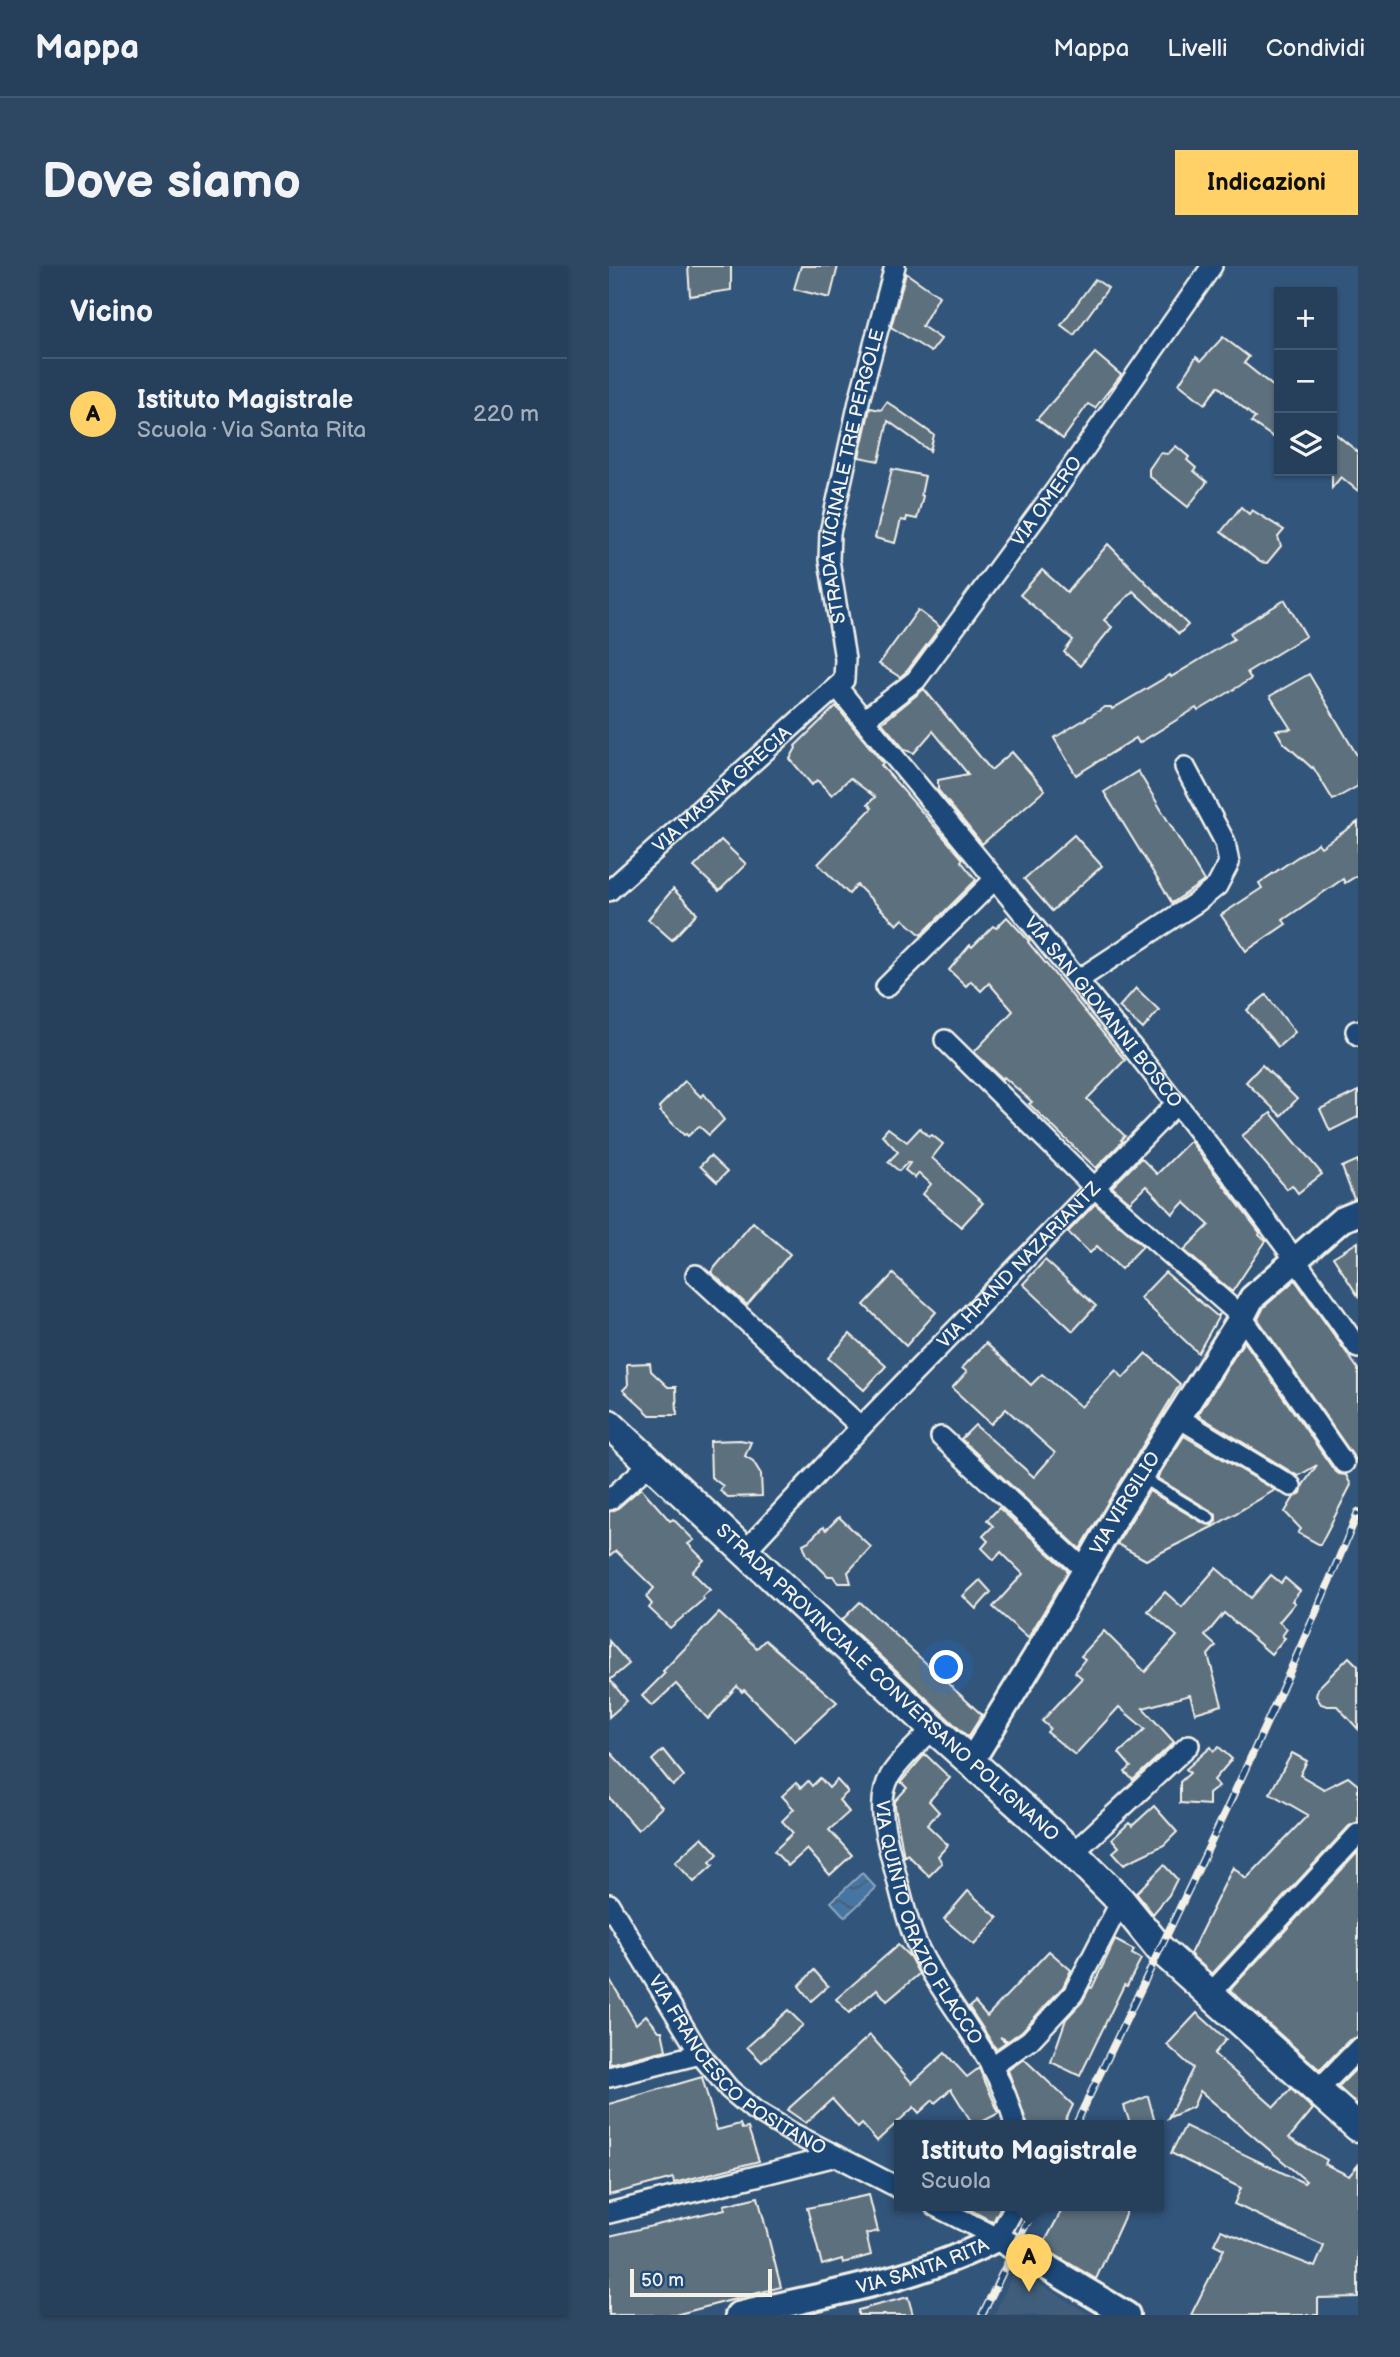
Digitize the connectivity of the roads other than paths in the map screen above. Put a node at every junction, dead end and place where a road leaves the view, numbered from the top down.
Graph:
1 (895, 266) edge
2 (1212, 266) edge
3 (837, 687) junction
4 (864, 720) junction
5 (1185, 767) dead end
6 (994, 880) junction
7 (609, 891) edge
8 (1078, 980) junction
9 (886, 987) dead end
10 (945, 1040) dead end
11 (1176, 1104) junction
12 (1095, 1188) junction
13 (1358, 1213) edge
14 (1297, 1259) junction
15 (696, 1275) dead end
16 (1243, 1317) junction
17 (1358, 1348) edge
18 (1179, 1418) junction
19 (609, 1424) edge
20 (861, 1427) junction
21 (941, 1437) dead end
22 (651, 1463) junction
23 (1344, 1463) dead end
24 (1141, 1477) junction
25 (1291, 1486) dead end
26 (609, 1500) edge
27 (1209, 1518) dead end
28 (745, 1551) junction
29 (1085, 1570) junction
30 (933, 1728) junction
31 (1189, 1745) dead end
32 (972, 1760) junction
33 (1358, 1834) edge
34 (1073, 1853) junction
35 (1121, 1901) junction
36 (609, 1904) edge
37 (1211, 1993) junction
38 (1358, 2049) edge
39 (700, 2054) junction
40 (991, 2067) junction
41 (609, 2077) edge
42 (1318, 2090) junction
43 (1014, 2120) edge
44 (1358, 2127) edge
45 (836, 2156) junction
46 (894, 2185) edge
47 (945, 2211) edge
48 (1012, 2211) edge
49 (609, 2213) edge
50 (998, 2238) junction
51 (738, 2315) edge
52 (1127, 2315) edge

1 - 3 street, STRADA VICINALE TRE PERGOLE
2 - 4 street, VIA OMERO
3 - 4 street, VIA SAN GIOVANNI BOSCO
3 - 7 street, VIA MAGNA GRECIA
4 - 6 street, VIA SAN GIOVANNI BOSCO
5 - 8 street
6 - 8 street, VIA SAN GIOVANNI BOSCO
6 - 9 street
8 - 11 street, VIA SAN GIOVANNI BOSCO
10 - 12 street
11 - 12 street, VIA HRAND NAZARIANTZ
11 - 14 street, VIA SAN GIOVANNI BOSCO
12 - 16 street
12 - 20 street, VIA HRAND NAZARIANTZ
13 - 14 street, VIA VIRGILIO
14 - 16 street, VIA VIRGILIO
14 - 17 street, VIA SAN GIOVANNI BOSCO
15 - 20 street
16 - 18 street, VIA VIRGILIO
16 - 23 street
18 - 24 street, VIA VIRGILIO
18 - 25 street
19 - 22 main road, STRADA PROVINCIALE CONVERSANO POLIGNANO
20 - 28 street, VIA HRAND NAZARIANTZ
21 - 29 street
22 - 26 street
22 - 28 main road, STRADA PROVINCIALE CONVERSANO POLIGNANO
24 - 27 lane
24 - 29 street, VIA VIRGILIO
28 - 30 main road, STRADA PROVINCIALE CONVERSANO POLIGNANO
29 - 32 street, VIA VIRGILIO
30 - 32 main road, STRADA PROVINCIALE CONVERSANO POLIGNANO
30 - 40 street, VIA QUINTO ORAZIO FLACCO
31 - 34 street
32 - 34 main road, STRADA PROVINCIALE CONVERSANO POLIGNANO
33 - 37 street
34 - 35 main road, STRADA PROVINCIALE CONVERSANO POLIGNANO
35 - 37 main road, STRADA PROVINCIALE CONVERSANO POLIGNANO
35 - 40 street
36 - 39 street, VIA FRANCESCO POSITANO
37 - 42 main road, STRADA PROVINCIALE CONVERSANO POLIGNANO
38 - 42 street
39 - 41 street
39 - 45 street, VIA FRANCESCO POSITANO
40 - 43 street, VIA QUINTO ORAZIO FLACCO
42 - 44 main road, STRADA PROVINCIALE CONVERSANO POLIGNANO
45 - 46 street, VIA FRANCESCO POSITANO
45 - 49 street
47 - 50 street
48 - 50 street
50 - 51 street, VIA SANTA RITA
50 - 52 street, VIA SANTA RITA

